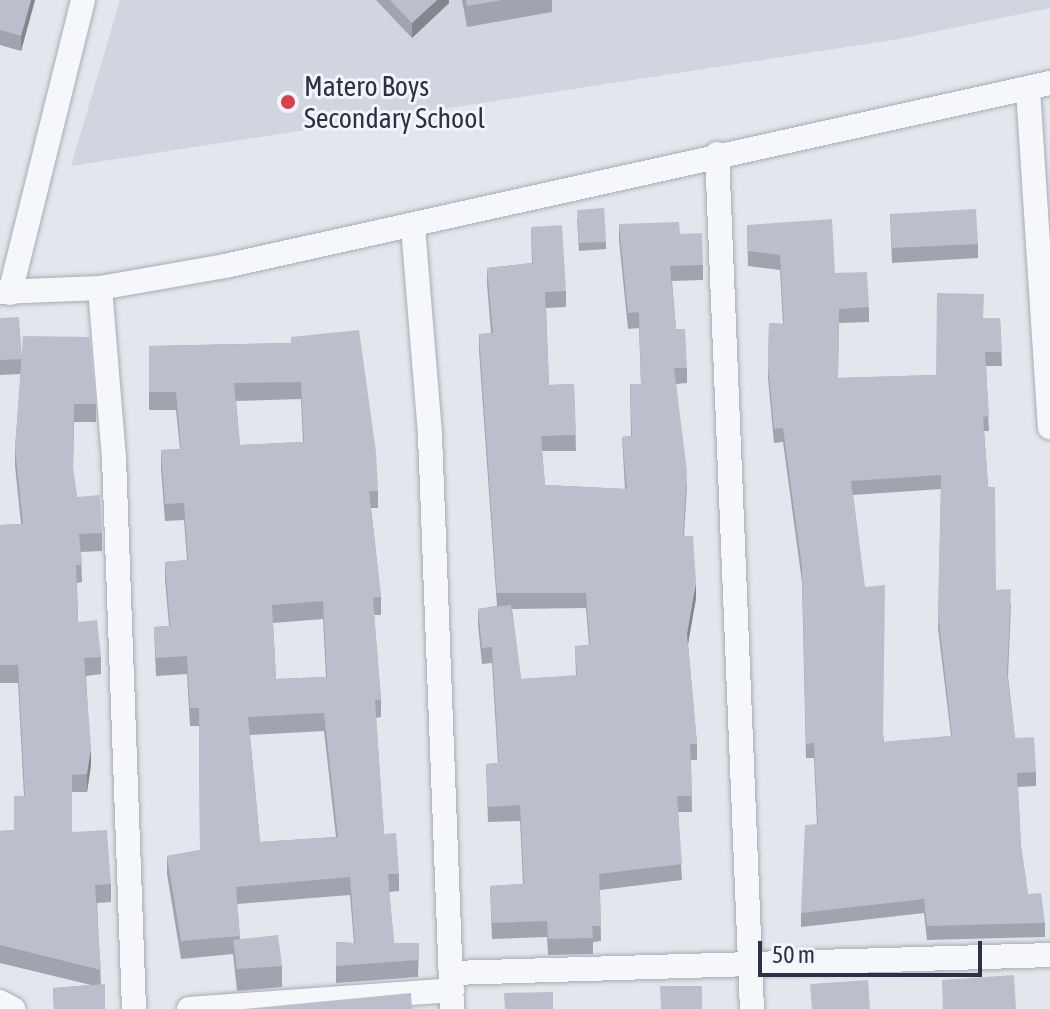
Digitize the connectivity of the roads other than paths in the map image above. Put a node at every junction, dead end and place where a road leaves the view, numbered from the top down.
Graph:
1 (83, 0) edge
2 (1039, 86) edge
3 (717, 154) junction
4 (413, 227) junction
5 (100, 288) junction
6 (5, 292) edge
7 (1050, 427) edge
8 (1050, 955) edge
9 (749, 967) junction
10 (452, 991) edge
11 (0, 1002) edge
12 (13, 1009) edge
13 (134, 1009) edge
14 (189, 1009) edge
15 (752, 1009) edge

1 - 6 street
2 - 3 street
2 - 7 street
3 - 4 street
3 - 9 street
4 - 5 street
4 - 10 street
5 - 6 street
5 - 13 street
8 - 9 street
9 - 10 street
9 - 15 street
10 - 14 street
11 - 12 street

